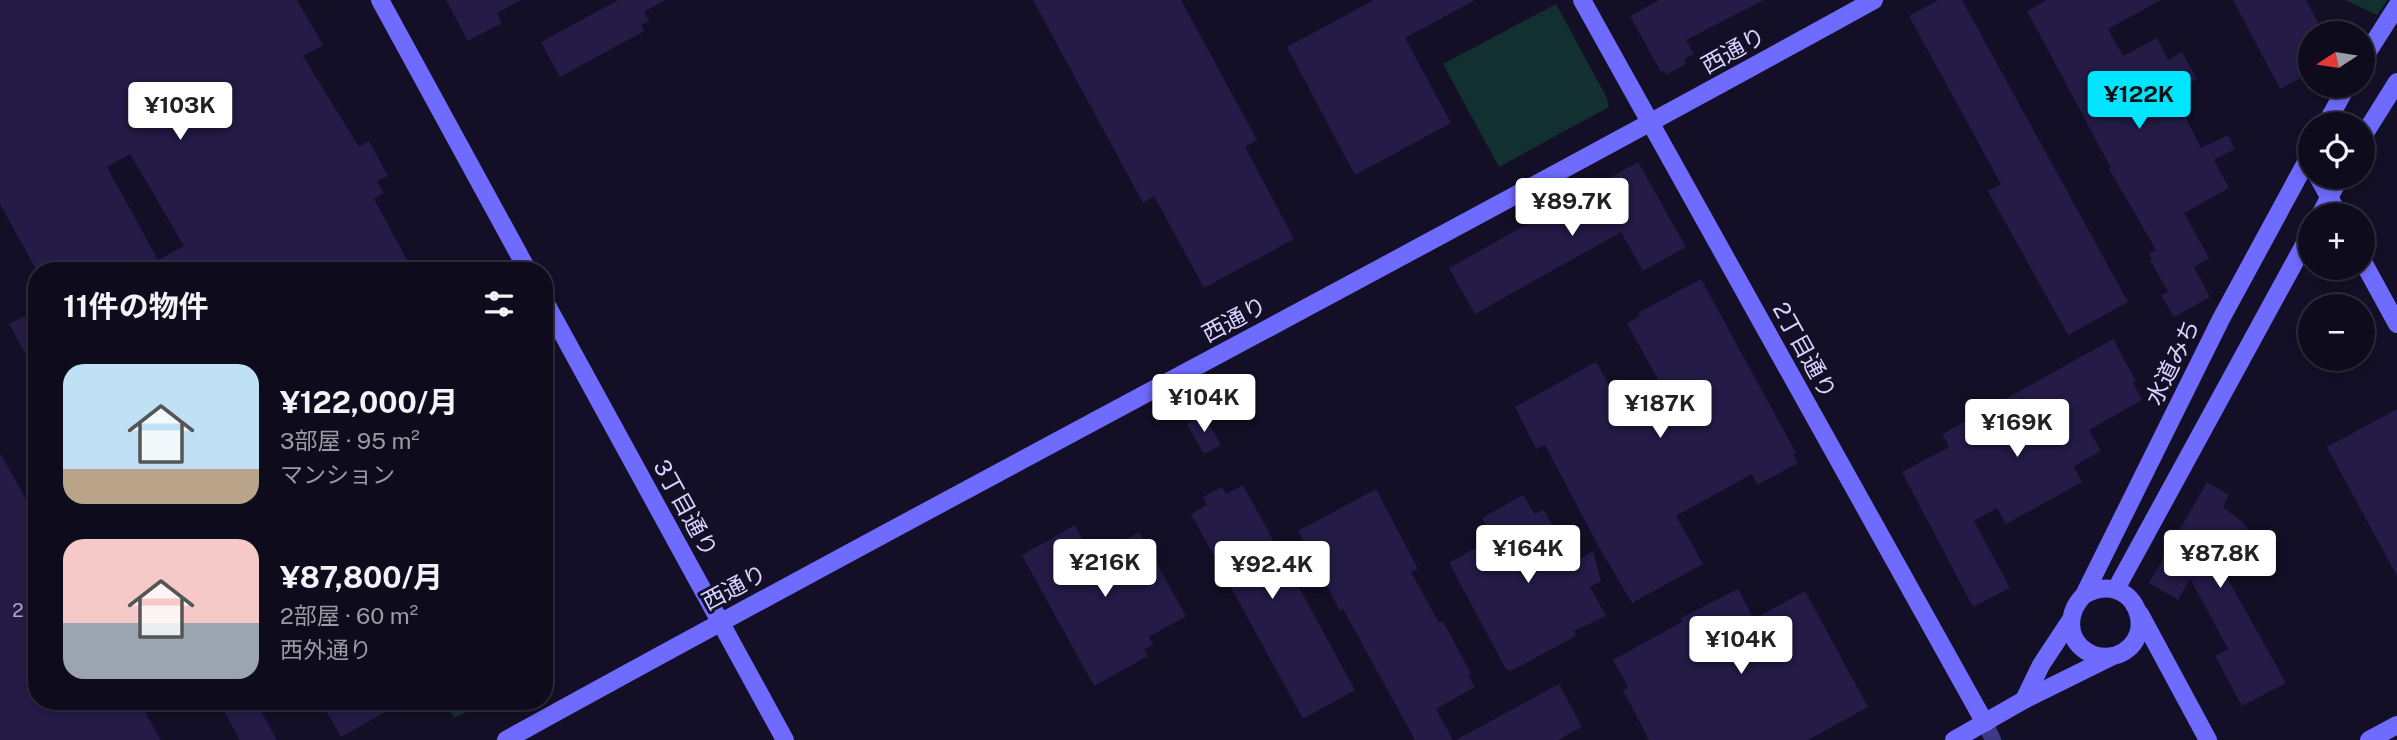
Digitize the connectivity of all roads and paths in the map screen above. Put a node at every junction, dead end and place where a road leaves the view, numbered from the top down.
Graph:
1 (380, 0) edge
2 (1582, 0) edge
3 (1874, 0) edge
4 (2397, 6) edge
5 (2375, 41) edge
6 (2397, 82) edge
7 (2375, 117) edge
8 (1650, 124) junction
9 (2298, 178) edge
10 (2325, 189) edge
11 (2334, 189) edge
12 (2330, 198) junction
13 (2327, 203) edge
14 (2333, 203) edge
15 (2298, 256) edge
16 (523, 262) edge
17 (2373, 280) edge
18 (553, 316) edge
19 (2397, 324) edge
20 (2116, 589) junction
21 (2084, 594) junction
22 (2138, 611) junction
23 (2070, 621) junction
24 (720, 622) junction
25 (2133, 643) junction
26 (2163, 653) junction
27 (2113, 656) junction
28 (2024, 700) junction
29 (1985, 723) junction
30 (2397, 725) edge
31 (506, 740) edge
32 (785, 740) edge
33 (1954, 740) edge
34 (1993, 740) edge
35 (2208, 740) edge
36 (2370, 740) edge

1 - 16 street
2 - 8 street, 2丁目通り
3 - 8 street, 西通り
4 - 5 street
6 - 7 street
8 - 24 street, 西通り
8 - 29 street, 2丁目通り
9 - 21 street, 水道みち
10 - 12 street
11 - 12 street
12 - 13 street
12 - 14 street
15 - 20 street
17 - 19 street
18 - 24 street, 3丁目通り
20 - 21 street
20 - 22 street
21 - 23 street
22 - 25 street
22 - 26 street
23 - 27 street
23 - 28 street
24 - 31 street, 西通り
24 - 32 street, 3丁目通り
25 - 26 street
25 - 27 street
26 - 35 street
27 - 28 street
28 - 29 street
29 - 33 street
29 - 34 street
30 - 36 street

